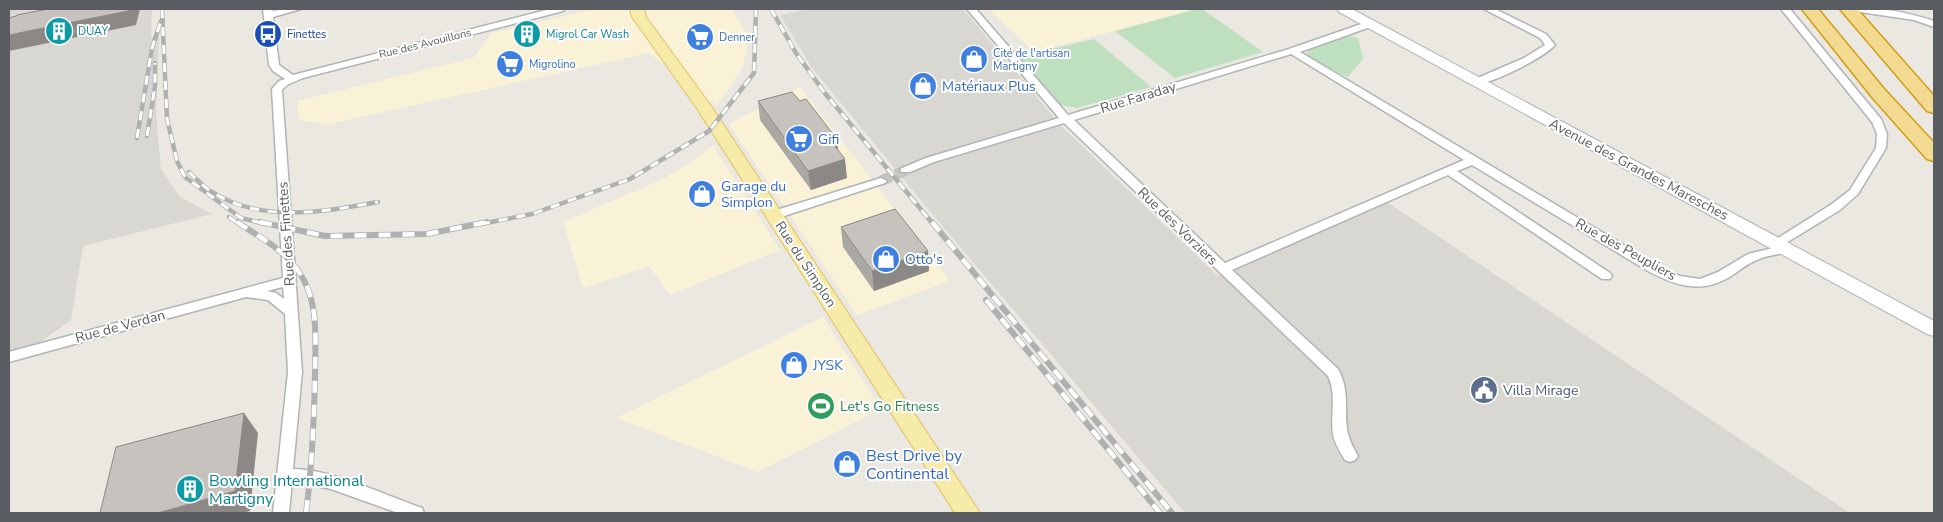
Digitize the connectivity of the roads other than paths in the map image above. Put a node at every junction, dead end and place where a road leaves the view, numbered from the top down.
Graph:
1 (296, 9) edge
2 (560, 9) edge
3 (971, 9) edge
4 (1343, 9) edge
5 (1488, 9) edge
6 (1785, 9) edge
7 (1848, 9) edge
8 (1860, 9) edge
9 (1887, 9) edge
10 (635, 11) edge
11 (269, 12) edge
12 (1817, 12) edge
13 (1916, 18) junction
14 (1370, 24) junction
15 (1934, 24) edge
16 (1292, 51) junction
17 (291, 78) junction
18 (1477, 82) junction
19 (1934, 107) edge
20 (1066, 119) junction
21 (1934, 133) edge
22 (1934, 155) edge
23 (1473, 160) junction
24 (906, 170) tunnel mouth
25 (1450, 171) junction
26 (881, 181) tunnel mouth
27 (774, 215) junction
28 (1781, 246) junction
29 (1223, 269) junction
30 (1606, 276) dead end
31 (289, 281) junction
32 (231, 296) junction
33 (291, 312) junction
34 (1934, 329) edge
35 (9, 357) edge
36 (1350, 456) dead end
37 (286, 475) junction
38 (281, 513) edge
39 (416, 513) edge
40 (968, 513) edge

1 - 11 street
2 - 17 street, Rue des Avouillons
3 - 20 street, Rue des Vorziers
4 - 14 main road, Avenue des Grandes Maresches
5 - 18 street
6 - 28 street, Rue des Peupliers
7 - 19 highway
8 - 13 street
9 - 13 street
10 - 27 main road, Rue du Simplon
11 - 17 street
12 - 21 highway
12 - 22 highway
13 - 15 street
14 - 16 street, Rue Faraday
14 - 18 main road, Avenue des Grandes Maresches
16 - 20 street, Rue Faraday
16 - 23 street, Rue des Peupliers
17 - 31 street, Rue des Finettes
18 - 28 main road, Avenue des Grandes Maresches
20 - 24 street, Rue Faraday
20 - 29 street, Rue des Vorziers
23 - 25 street
23 - 28 street, Rue des Peupliers
25 - 29 street
25 - 30 street, Rue des Peupliers
26 - 27 street
27 - 40 main road, Rue du Simplon
28 - 34 main road, Avenue des Grandes Maresches
29 - 36 street, Rue des Vorziers
31 - 32 street, Rue de Verdan
31 - 33 street, Rue des Finettes
32 - 33 street, Rue de Verdan
32 - 35 street, Rue de Verdan
33 - 37 street, Rue des Finettes
37 - 38 street, Rue des Finettes
37 - 39 street

